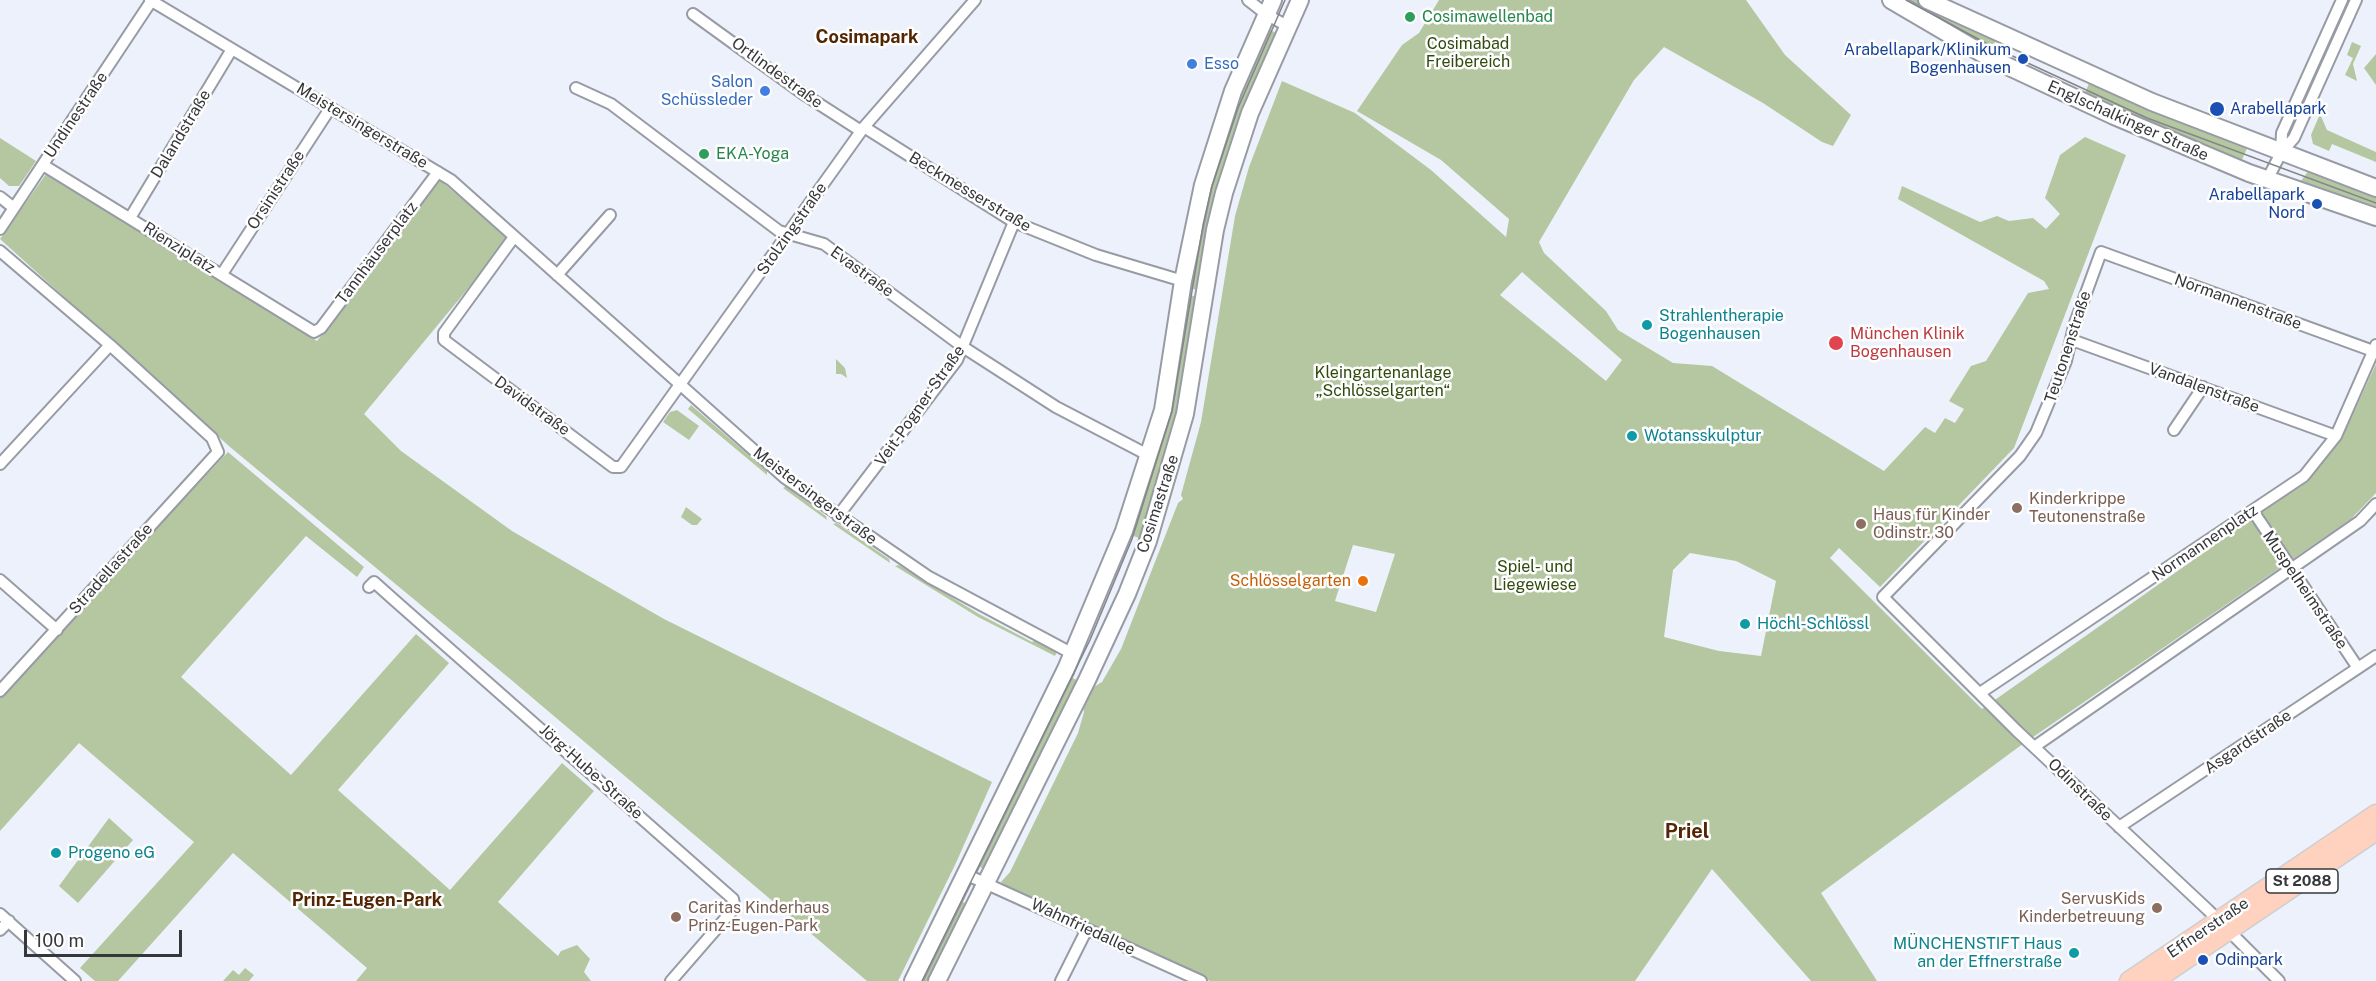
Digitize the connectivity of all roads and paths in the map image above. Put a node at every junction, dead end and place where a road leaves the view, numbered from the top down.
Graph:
1 (151, 0) edge
2 (975, 0) edge
3 (1248, 0) edge
4 (1299, 0) edge
5 (1891, 0) edge
6 (1927, 0) edge
7 (2342, 0) edge
8 (2356, 0) edge
9 (1269, 7) edge
10 (693, 14) dead end
11 (1287, 26) junction
12 (232, 49) junction
13 (576, 88) dead end
14 (331, 107) junction
15 (863, 129) junction
16 (2281, 153) junction
17 (43, 165) junction
18 (438, 172) junction
19 (2267, 180) junction
20 (2376, 188) edge
21 (0, 197) edge
22 (14, 208) junction
23 (610, 215) dead end
24 (2376, 217) edge
25 (130, 218) junction
26 (1014, 222) junction
27 (0, 229) edge
28 (788, 235) junction
29 (514, 237) junction
30 (0, 251) edge
31 (2101, 252) joint
32 (222, 274) junction
33 (557, 275) junction
34 (1183, 281) junction
35 (314, 332) joint
36 (2072, 340) junction
37 (110, 345) junction
38 (963, 347) junction
39 (2375, 349) edge
40 (680, 384) junction
41 (2203, 387) junction
42 (2174, 430) dead end
43 (2337, 436) junction
44 (1150, 456) junction
45 (0, 464) edge
46 (621, 467) joint
47 (2376, 504) edge
48 (2253, 511) junction
49 (838, 516) junction
50 (2291, 570) junction
51 (0, 580) edge
52 (369, 588) dead end
53 (1883, 597) joint
54 (57, 630) junction
55 (1073, 654) junction
56 (2376, 656) edge
57 (1095, 663) junction
58 (2358, 668) junction
59 (0, 691) edge
60 (1980, 693) junction
61 (2034, 747) junction
62 (2376, 814) edge
63 (2119, 827) junction
64 (2376, 831) edge
65 (965, 874) junction
66 (986, 883) junction
67 (4, 918) edge
68 (2223, 926) junction
69 (1087, 929) junction
70 (0, 930) edge
71 (1182, 977) edge
72 (75, 981) edge
73 (671, 981) edge
74 (913, 981) edge
75 (937, 981) edge
76 (1061, 981) edge
77 (1200, 981) edge
78 (2129, 981) edge
79 (2154, 981) edge
80 (2279, 981) edge

1 - 12 street, Meistersingerstraße
1 - 17 street, Undinestraße
2 - 15 street, Stolzingstraße
3 - 9 street
4 - 11 main road, Cosimastraße
5 - 19 main road, Englschalkinger Straße
6 - 16 main road, Englschalkinger Straße
7 - 16 street
8 - 16 street
9 - 11 street
9 - 34 main road, Cosimastraße
10 - 15 street, Ortlindestraße
11 - 57 main road, Cosimastraße
12 - 14 street, Meistersingerstraße
12 - 25 street, Dalandstraße
13 - 28 street, Evastraße
14 - 18 street, Meistersingerstraße
14 - 32 street, Orsinistraße
15 - 26 street, Beckmesserstraße
15 - 28 street, Stolzingstraße
16 - 19 street
16 - 20 main road, Englschalkinger Straße
17 - 22 street, Undinestraße
17 - 25 street, Rienziplatz
18 - 29 street, Meistersingerstraße
18 - 35 street, Tannhäuserplatz
19 - 24 main road, Englschalkinger Straße
21 - 22 street
22 - 27 street, Undinestraße
23 - 33 street
25 - 32 street, Rienziplatz
26 - 34 street, Beckmesserstraße
26 - 38 street, Veit-Pogner-Straße
28 - 38 street, Evastraße
28 - 40 street, Stolzingstraße
29 - 33 street, Meistersingerstraße
29 - 46 street, Davidstraße
30 - 37 street
31 - 36 street, Teutonenstraße
31 - 39 street, Normannenstraße
32 - 35 street, Rienziplatz
33 - 40 street, Meistersingerstraße
34 - 44 main road, Cosimastraße
36 - 41 street, Vandalenstraße
36 - 53 street, Teutonenstraße
37 - 45 street
37 - 54 street, Stradellastraße
38 - 44 street, Evastraße
38 - 49 street, Veit-Pogner-Straße
39 - 43 street, Normannenplatz
40 - 46 street, Stolzingstraße
40 - 49 street, Meistersingerstraße
41 - 42 street
41 - 43 street, Vandalenstraße
43 - 48 street, Normannenplatz
44 - 55 main road, Cosimastraße
47 - 50 street
48 - 50 street, Muspelheimstraße
48 - 60 street, Normannenplatz
49 - 55 street, Meistersingerstraße
50 - 58 street, Muspelheimstraße
50 - 61 street
51 - 54 street
52 - 73 street, Jörg-Hube-Straße
53 - 60 street, Odinstraße
54 - 59 street, Stradellastraße
55 - 57 main road
55 - 65 main road, Cosimastraße
56 - 58 street, Asgardstraße
57 - 66 main road, Cosimastraße
58 - 63 street, Asgardstraße
60 - 61 street, Odinstraße
61 - 63 street, Odinstraße
62 - 68 main road, Effnerstraße / St 2088
63 - 68 street, Odinstraße
64 - 68 main road, Effnerstraße / St 2088
65 - 66 street, Wahnfriedallee
65 - 74 main road, Cosimastraße
66 - 69 street, Wahnfriedallee
66 - 75 main road, Cosimastraße
67 - 70 street
67 - 72 street
68 - 78 main road, Effnerstraße / St 2088
68 - 79 main road, Effnerstraße / St 2088
68 - 80 street, Odinstraße
69 - 71 street, Wahnfriedallee
69 - 76 street
71 - 77 street, Wahnfriedallee

